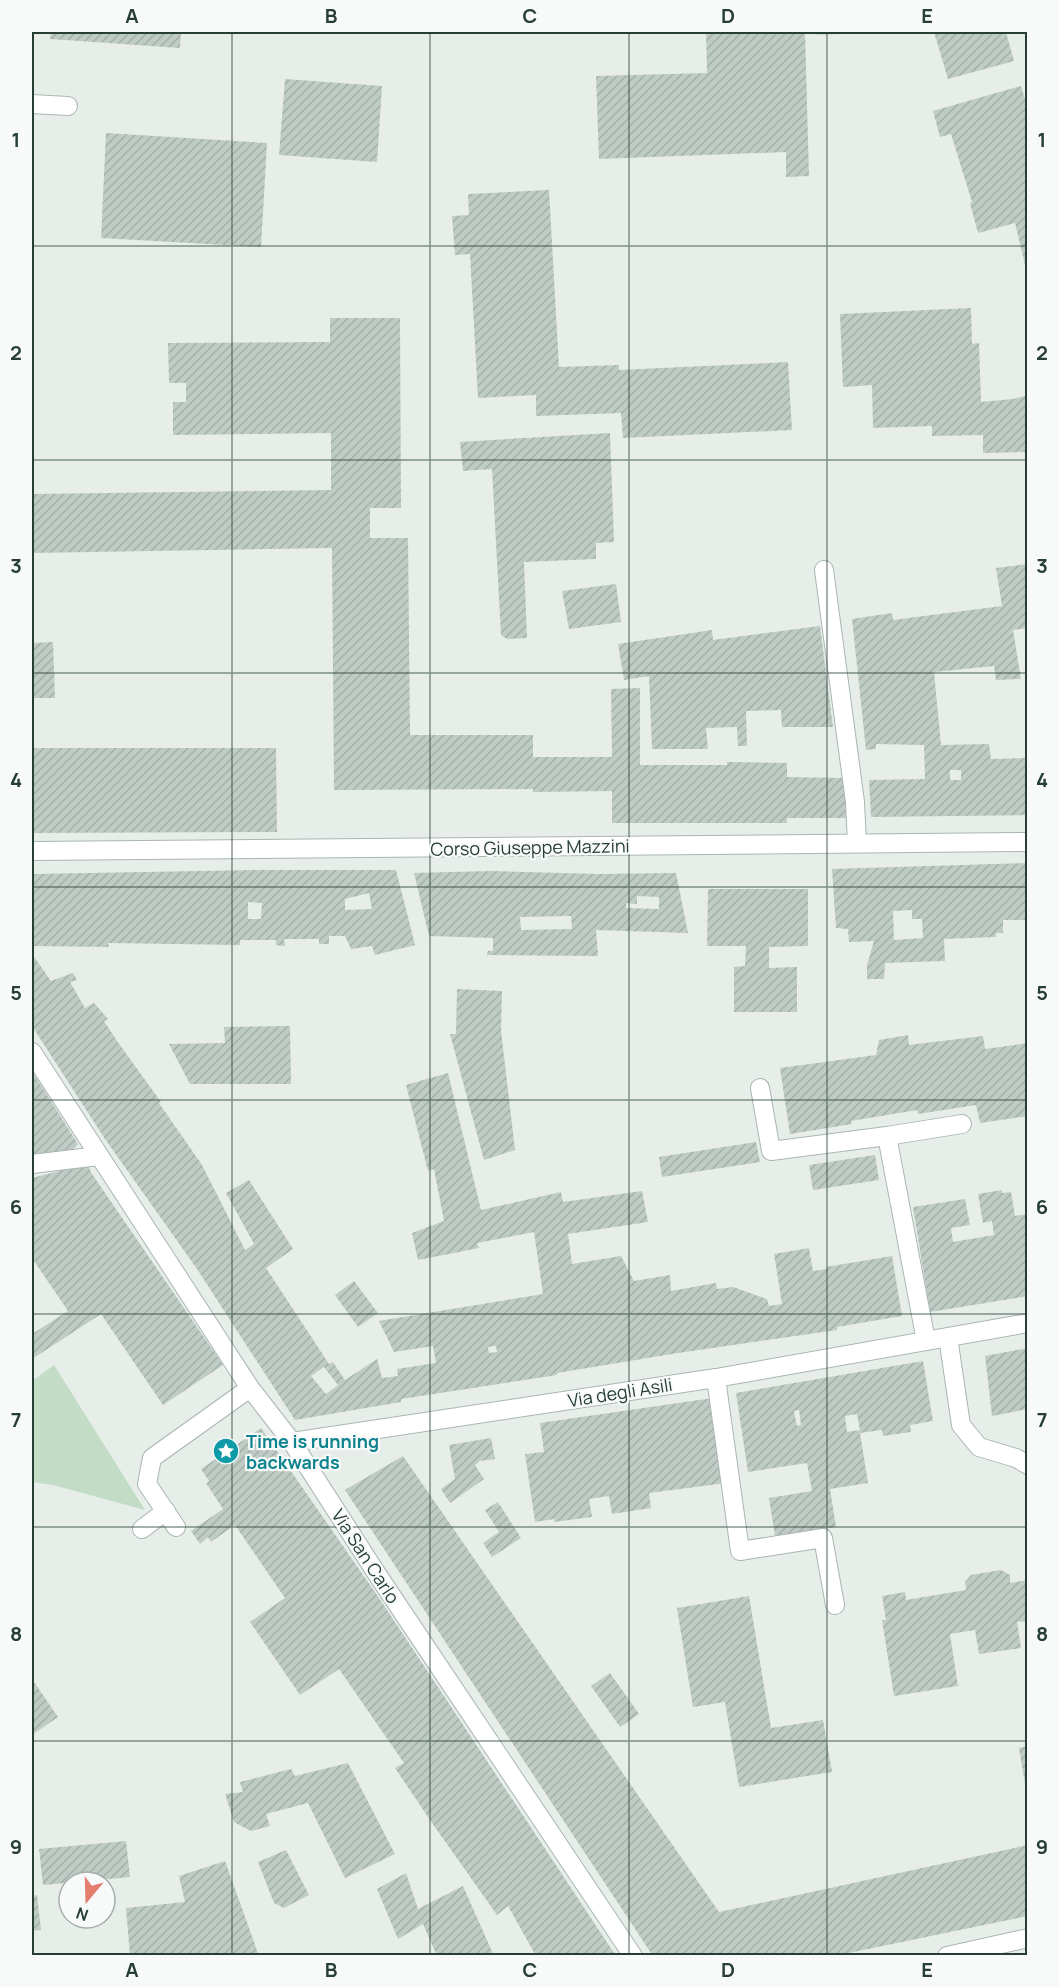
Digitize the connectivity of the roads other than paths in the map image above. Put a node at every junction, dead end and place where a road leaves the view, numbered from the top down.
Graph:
1 (32, 104) edge
2 (68, 106) dead end
3 (824, 570) dead end
4 (1028, 842) edge
5 (857, 843) junction
6 (32, 851) edge
7 (32, 1052) edge
8 (760, 1088) dead end
9 (962, 1124) dead end
10 (887, 1136) junction
11 (99, 1156) junction
12 (32, 1164) edge
13 (1028, 1323) edge
14 (948, 1337) junction
15 (926, 1341) junction
16 (716, 1378) junction
17 (250, 1388) junction
18 (292, 1442) junction
19 (1028, 1465) edge
20 (166, 1511) junction
21 (176, 1527) dead end
22 (142, 1529) dead end
23 (836, 1605) dead end
24 (1028, 1938) edge
25 (633, 1956) edge
26 (947, 1956) edge

1 - 2 street
3 - 5 street
4 - 5 street, Corso Giuseppe Mazzini
5 - 6 street, Corso Giuseppe Mazzini
7 - 11 street, Via San Carlo
8 - 10 street
9 - 10 street
10 - 15 street
11 - 12 street
11 - 17 street, Via San Carlo
13 - 14 street, Via degli Asili
14 - 15 street, Via degli Asili
14 - 19 street
15 - 16 street, Via degli Asili
16 - 18 street, Via degli Asili
16 - 23 street
17 - 18 street, Via San Carlo
17 - 20 street
18 - 25 street, Via San Carlo
20 - 21 street
20 - 22 street
24 - 26 street

